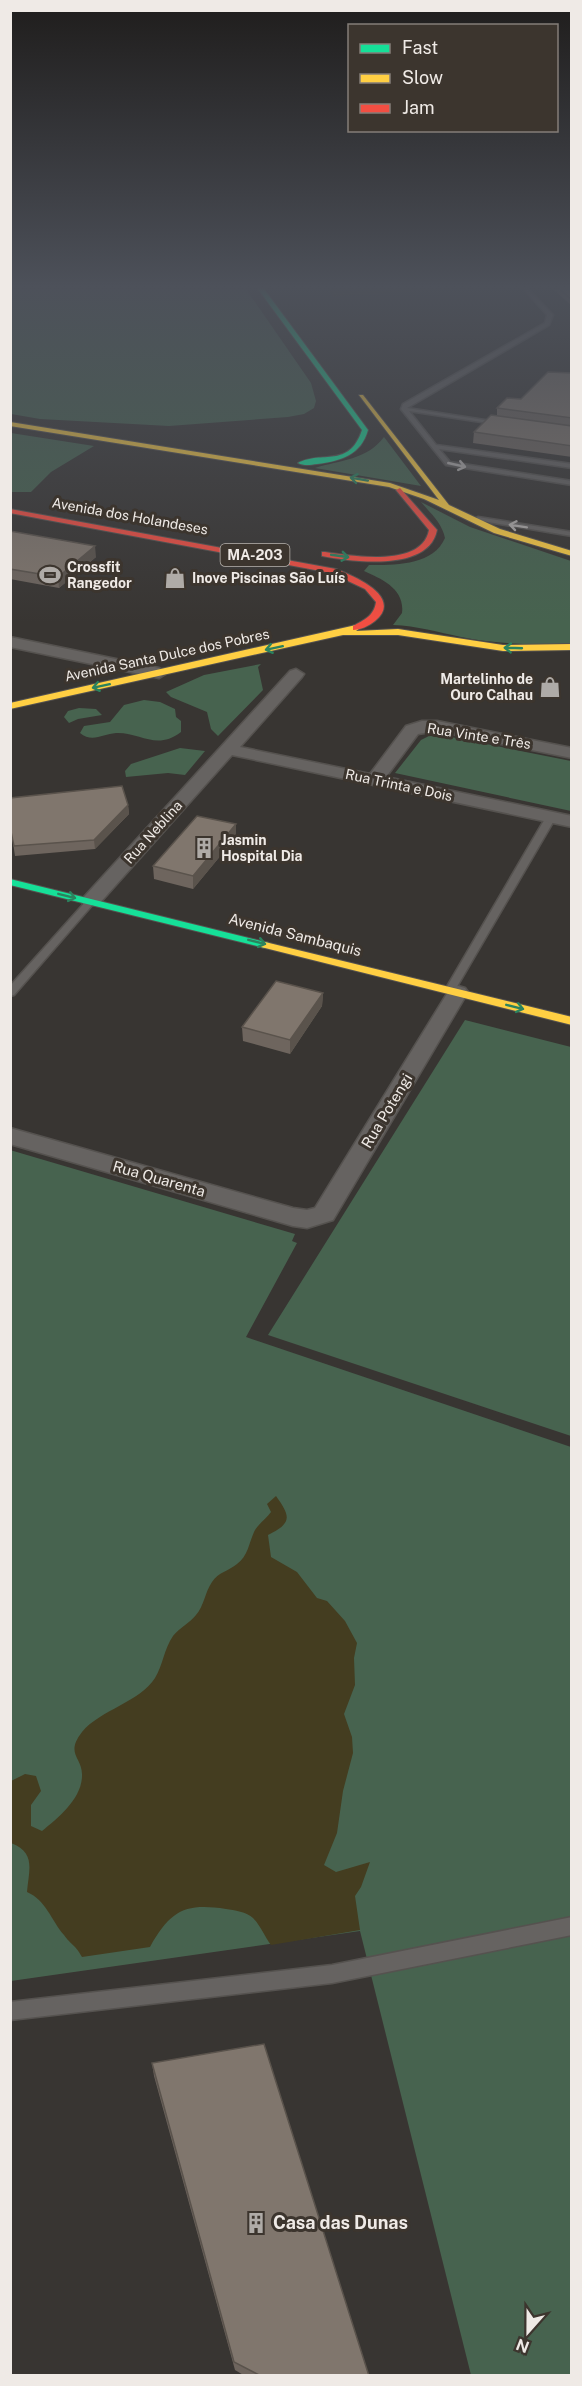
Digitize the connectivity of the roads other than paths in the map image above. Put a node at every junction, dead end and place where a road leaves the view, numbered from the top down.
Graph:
1 (343, 400) edge
2 (364, 400) edge
3 (413, 400) edge
4 (404, 409) junction
5 (504, 423) edge
6 (10, 424) edge
7 (433, 446) junction
8 (247, 460) junction
9 (572, 466) edge
10 (572, 483) edge
11 (397, 487) junction
12 (10, 511) edge
13 (461, 515) junction
14 (53, 519) junction
15 (570, 531) edge
16 (530, 543) junction
17 (281, 547) dead end
18 (572, 547) edge
19 (316, 553) dead end
20 (572, 554) edge
21 (331, 636) junction
22 (10, 642) edge
23 (572, 647) edge
24 (159, 673) junction
25 (296, 674) dead end
26 (10, 706) edge
27 (227, 749) junction
28 (572, 753) edge
29 (375, 780) junction
30 (551, 817) junction
31 (572, 822) edge
32 (10, 882) edge
33 (91, 901) junction
34 (454, 991) junction
35 (10, 993) edge
36 (572, 1021) edge
37 (10, 1136) edge
38 (307, 1219) joint
39 (572, 1926) edge
40 (10, 2011) edge

1 - 8 main road
2 - 13 main road
3 - 4 lane
4 - 5 lane
4 - 7 lane
6 - 8 main road
7 - 9 lane
7 -> 10 lane
11 -> 8 main road
11 - 13 main road
19 -> 11 main road
12 - 14 main road, Avenida dos Holandeses / MA-203
15 -> 13 lane
13 - 16 main road
14 - 17 main road
14 - 21 main road, Avenida dos Holandeses / MA-203
15 - 18 lane
16 - 18 main road
16 - 20 main road
23 -> 21 main road
21 -> 24 main road, Avenida Santa Dulce dos Pobres
22 - 24 street
24 -> 26 main road, Avenida Santa Dulce dos Pobres
25 - 27 street, Rua Neblina
27 - 29 street, Rua Trinta e Dois
27 - 33 street, Rua Neblina
28 - 29 street, Rua Vinte e Três
29 - 30 street, Rua Trinta e Dois
30 - 31 street, Rua Trinta e Dois
30 - 34 lane, Rua Potengi
32 -> 33 main road, Avenida Sambaquis
33 -> 34 main road, Avenida Sambaquis
33 - 35 lane, Rua Neblina
34 -> 36 main road, Avenida Sambaquis
34 - 38 street, Rua Potengi
37 - 38 street, Rua Quarenta
39 - 40 lane

